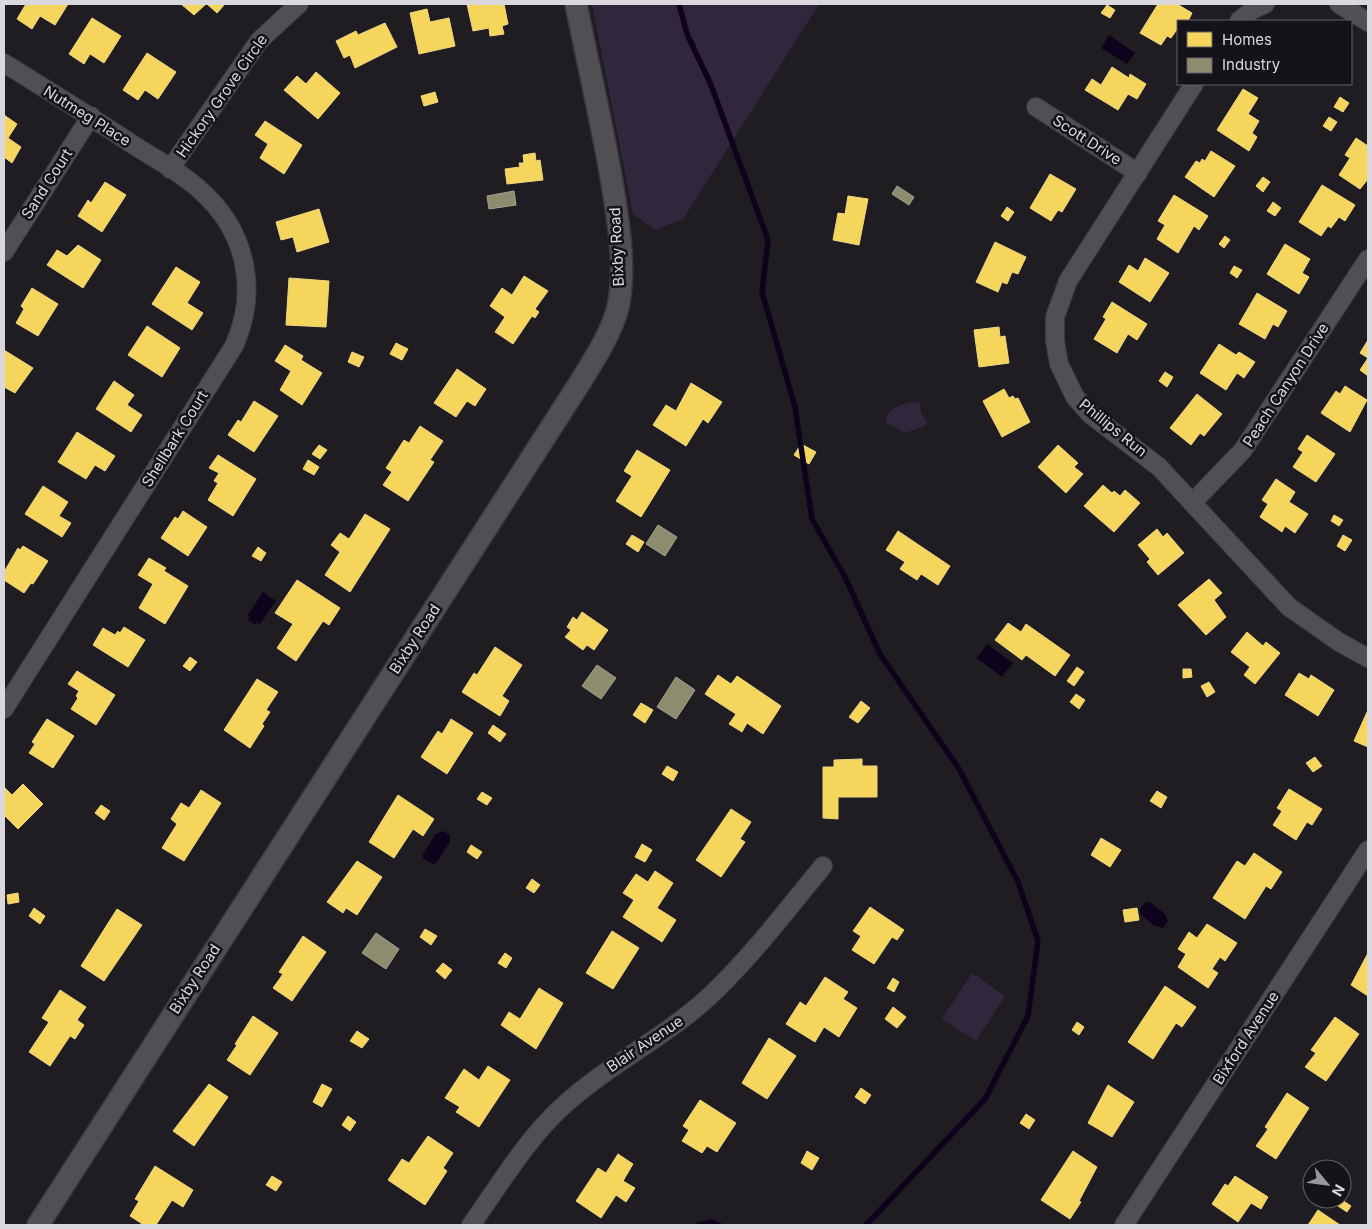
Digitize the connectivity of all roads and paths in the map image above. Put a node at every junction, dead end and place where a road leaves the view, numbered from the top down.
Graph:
1 (299, 4) edge
2 (576, 4) edge
3 (1265, 4) edge
4 (1339, 4) edge
5 (1240, 20) edge
6 (1368, 22) edge
7 (4, 63) edge
8 (1193, 85) edge
9 (1036, 107) dead end
10 (91, 116) junction
11 (170, 169) junction
12 (1138, 172) junction
13 (4, 252) edge
14 (1368, 259) edge
15 (1194, 502) junction
16 (1368, 658) edge
17 (4, 709) edge
18 (1368, 850) edge
19 (823, 866) dead end
20 (38, 1225) edge
21 (471, 1225) edge
22 (1124, 1225) edge

1 - 11 street, Hickory Grove Circle
2 - 20 street, Bixby Road
3 - 5 street
4 - 6 street
7 - 10 street, Nutmeg Place
8 - 12 street, Phillips Run
9 - 12 street, Scott Drive
10 - 11 street, Nutmeg Place
10 - 13 street, Sand Court
11 - 17 street, Shellbark Court
12 - 15 street, Phillips Run
14 - 15 street, Peach Canyon Drive
15 - 16 street, Phillips Run
18 - 22 street, Bixford Avenue
19 - 21 street, Blair Avenue

